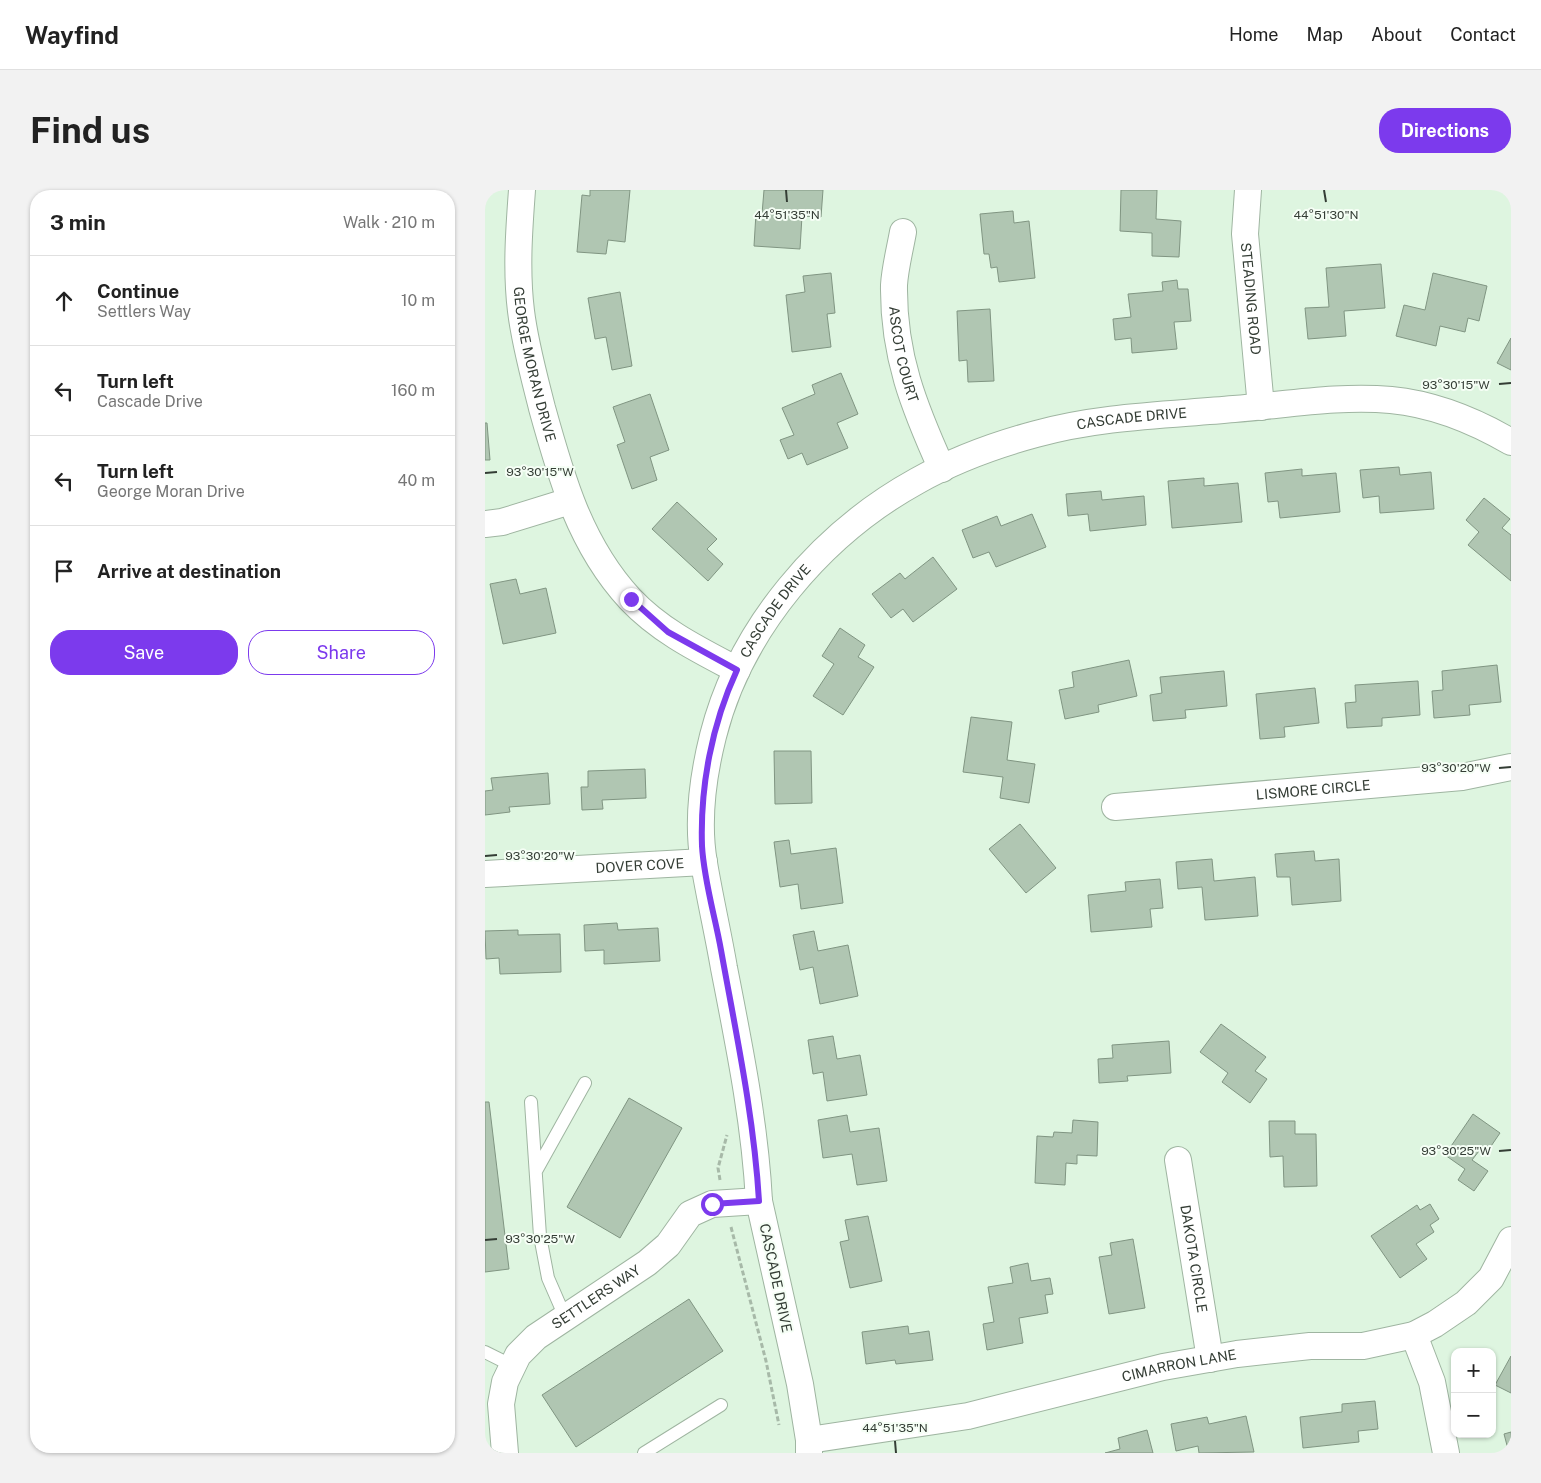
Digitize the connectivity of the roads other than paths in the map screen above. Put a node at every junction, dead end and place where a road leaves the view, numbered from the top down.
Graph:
1 (522, 190) edge
2 (1248, 190) edge
3 (903, 232) dead end
4 (1261, 407) junction
5 (1511, 442) edge
6 (942, 469) junction
7 (570, 500) junction
8 (485, 524) edge
9 (737, 670) junction
10 (1511, 767) edge
11 (1115, 807) dead end
12 (704, 862) junction
13 (485, 874) edge
14 (585, 1083) dead end
15 (531, 1102) dead end
16 (1178, 1160) dead end
17 (536, 1171) junction
18 (759, 1201) junction
19 (1511, 1240) edge
20 (565, 1318) junction
21 (1414, 1335) junction
22 (485, 1352) edge
23 (1210, 1359) junction
24 (513, 1366) junction
25 (721, 1405) dead end
26 (809, 1447) edge
27 (505, 1453) edge
28 (644, 1453) edge
29 (1446, 1453) edge

1 - 7 street, GEORGE MORAN DRIVE
2 - 4 street, STEADING ROAD
3 - 6 street, ASCOT COURT
4 - 5 street, CASCADE DRIVE
4 - 6 street, CASCADE DRIVE
6 - 9 street, CASCADE DRIVE
7 - 8 street
7 - 9 street, GEORGE MORAN DRIVE
9 - 12 street, CASCADE DRIVE
10 - 11 street, LISMORE CIRCLE
12 - 13 street, DOVER COVE
12 - 18 street, CASCADE DRIVE
14 - 17 lane
15 - 17 lane
16 - 23 street, DAKOTA CIRCLE
17 - 20 lane
18 - 20 street, SETTLERS WAY
18 - 26 street, CASCADE DRIVE
19 - 21 street, CIMARRON LANE
20 - 24 street, SETTLERS WAY
21 - 23 street, CIMARRON LANE
21 - 29 street
22 - 24 lane
23 - 26 street, CIMARRON LANE
24 - 27 street, SETTLERS WAY
25 - 28 lane

